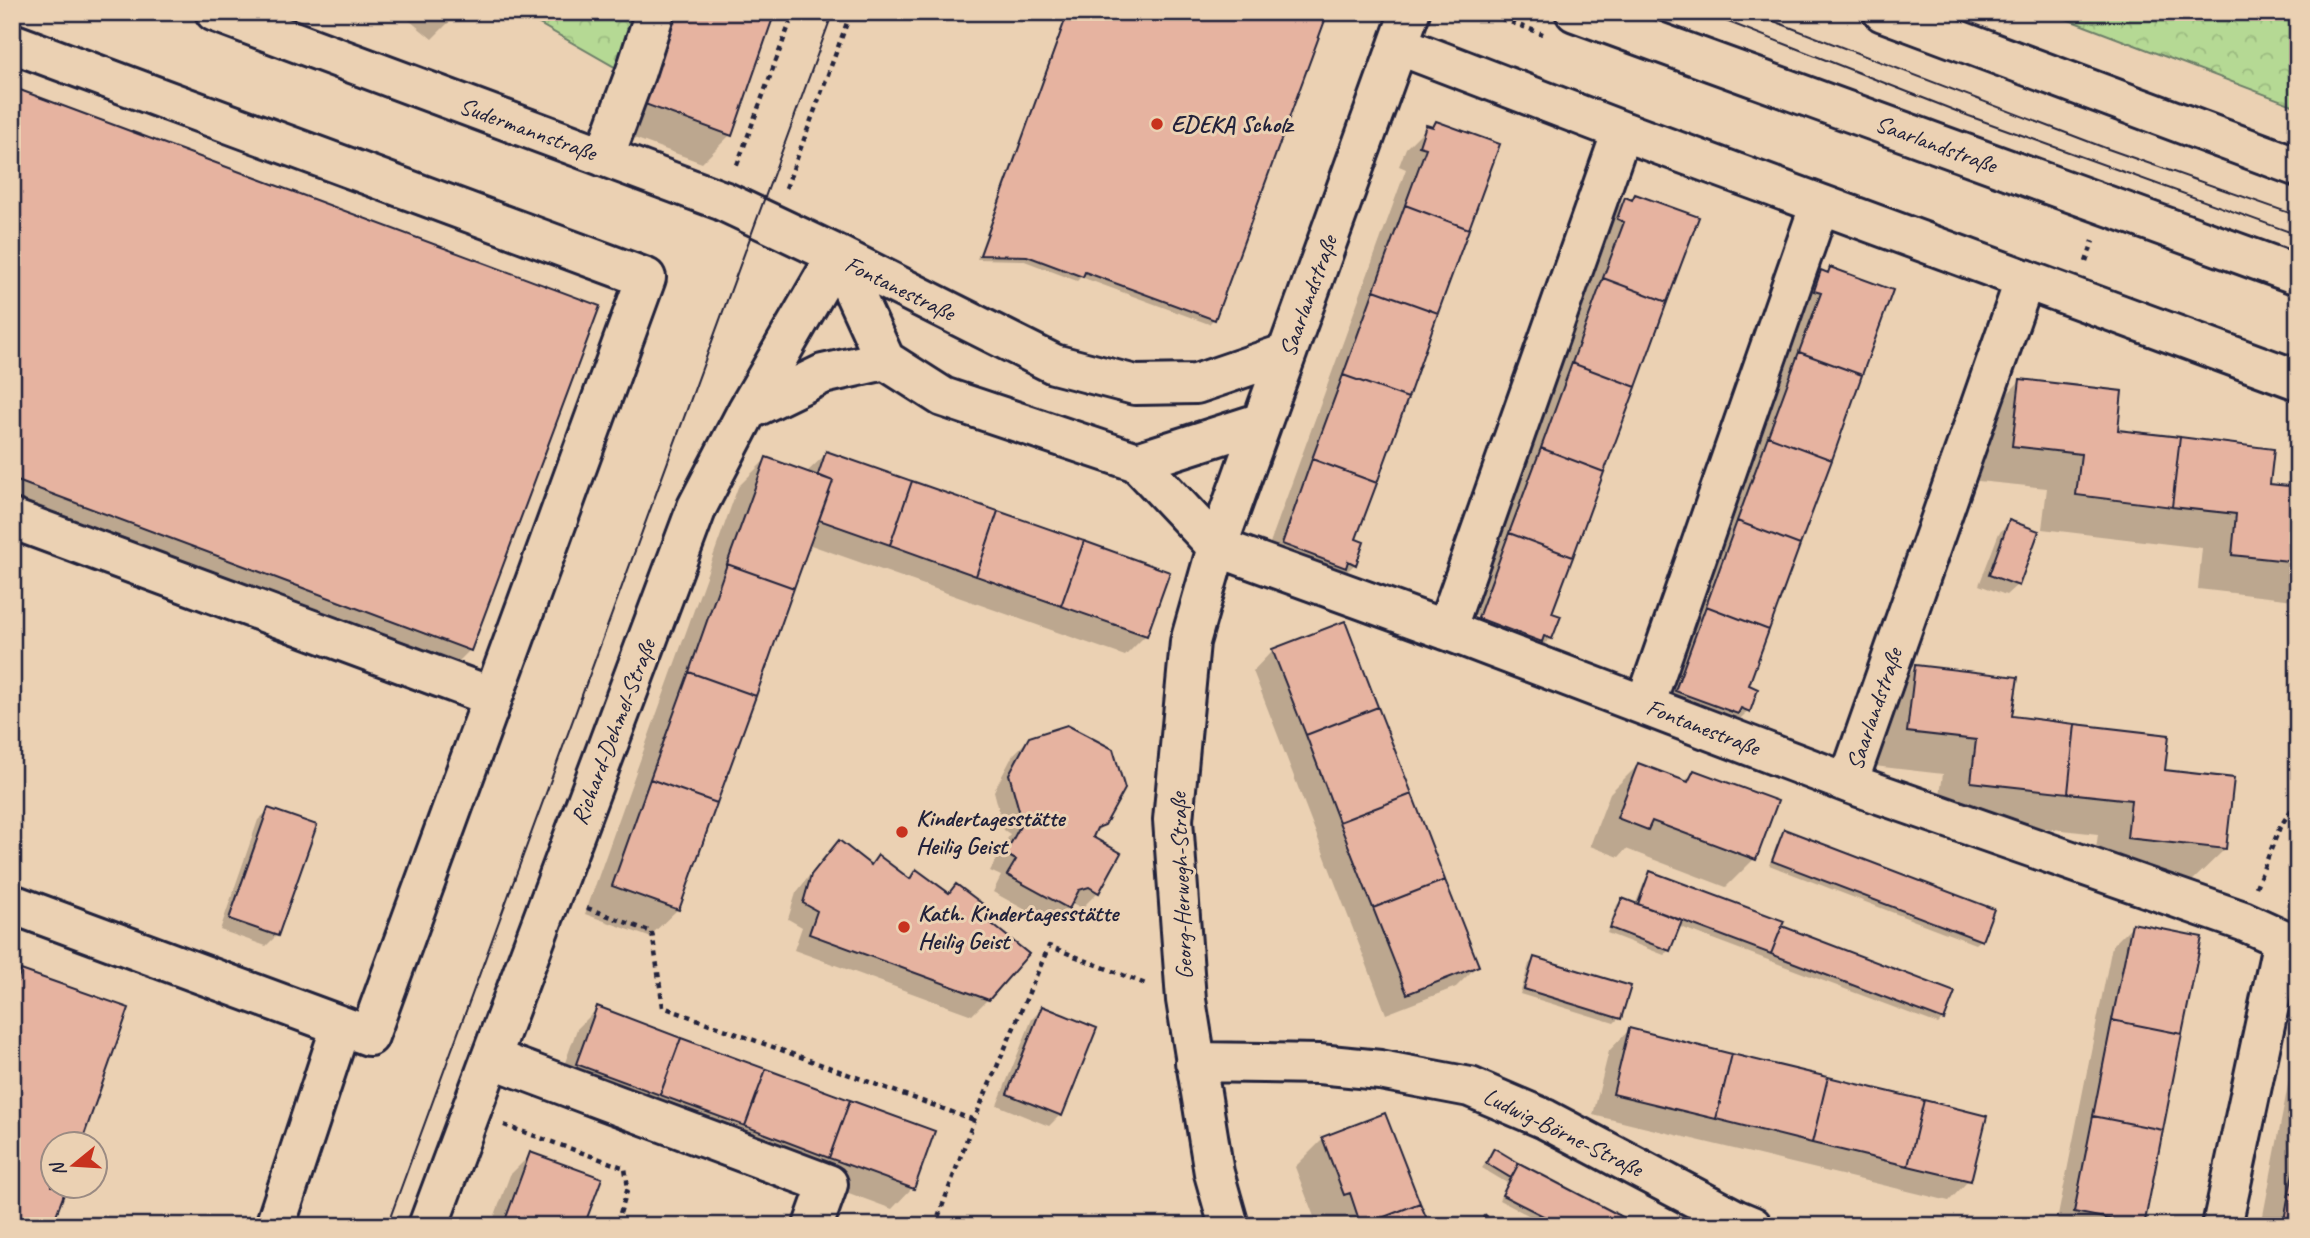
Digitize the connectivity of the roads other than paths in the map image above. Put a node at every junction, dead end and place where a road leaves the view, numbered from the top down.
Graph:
1 (215, 12) edge
2 (655, 12) edge
3 (1575, 12) edge
4 (1883, 12) edge
5 (1404, 29) edge
6 (12, 43) edge
7 (1622, 131) junction
8 (604, 157) junction
9 (2298, 167) edge
10 (1820, 204) junction
11 (837, 255) junction
12 (2298, 275) edge
13 (2025, 279) junction
14 (1287, 353) junction
15 (885, 360) junction
16 (2298, 380) edge
17 (747, 411) junction
18 (1262, 422) junction
19 (1137, 462) junction
20 (12, 519) edge
21 (1217, 547) junction
22 (1446, 630) junction
23 (493, 697) junction
24 (1645, 705) junction
25 (1848, 783) junction
26 (12, 904) edge
27 (2290, 943) edge
28 (341, 1026) junction
29 (491, 1058) junction
30 (1195, 1062) junction
31 (275, 1226) edge
32 (428, 1226) edge
33 (813, 1226) edge
34 (1229, 1226) edge
35 (1752, 1226) edge
36 (2222, 1226) edge

1 - 8 street, Sudermannstraße
2 - 8 street
3 - 12 street, Saarlandstraße
4 - 9 street
5 - 7 street, Saarlandstraße
5 - 14 street, Saarlandstraße
6 - 23 street
7 - 10 street, Saarlandstraße
7 - 22 street
8 - 11 street, Sudermannstraße
10 - 13 street, Saarlandstraße
10 - 24 street
11 - 14 street, Fontanestraße
11 - 15 street, Fontanestraße
11 - 17 street, Richard-Dehmel-Straße
13 - 16 street, Saarlandstraße
13 - 25 street, Saarlandstraße
14 - 18 street, Saarlandstraße
15 - 17 street
15 - 19 street, Fontanestraße
17 - 29 street, Richard-Dehmel-Straße
18 - 19 street
18 - 21 street, Saarlandstraße
19 - 21 street, Fontanestraße
20 - 23 street
21 - 22 street, Fontanestraße
21 - 30 street, Georg-Herwegh-Straße
22 - 24 street, Fontanestraße
23 - 28 street
24 - 25 street, Fontanestraße
25 - 27 street, Fontanestraße
26 - 28 street
27 - 36 street
28 - 31 street
29 - 32 street, Richard-Dehmel-Straße
29 - 33 street
30 - 34 street, Georg-Herwegh-Straße
30 - 35 street, Ludwig-Börne-Straße

